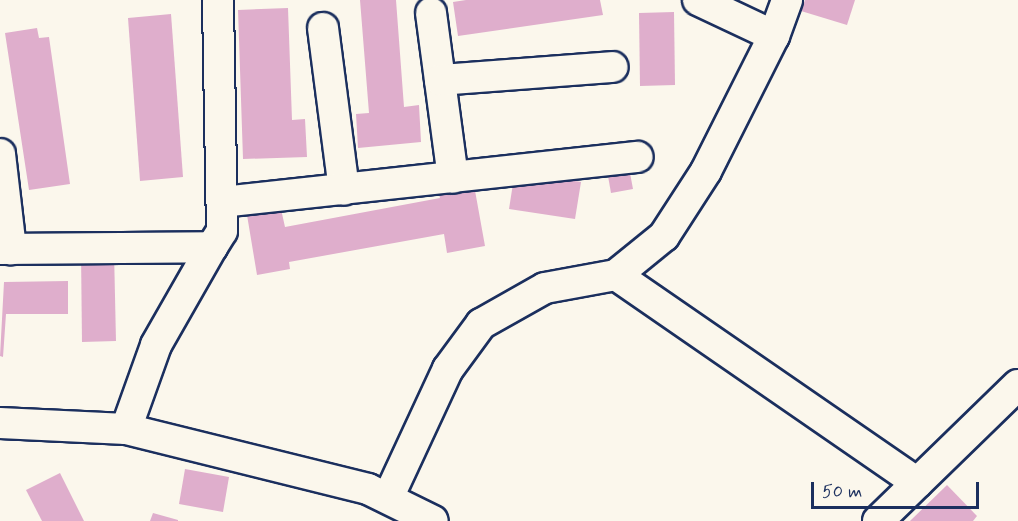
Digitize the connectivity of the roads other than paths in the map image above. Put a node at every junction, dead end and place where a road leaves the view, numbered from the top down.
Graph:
1 (218, 0) edge
2 (698, 0) edge
3 (787, 0) edge
4 (431, 13) dead end
5 (323, 28) dead end
6 (774, 36) junction
7 (613, 67) dead end
8 (440, 80) junction
9 (0, 154) edge
10 (638, 157) dead end
11 (453, 178) junction
12 (344, 190) junction
13 (222, 202) junction
14 (212, 247) junction
15 (5, 249) edge
16 (616, 275) junction
17 (1018, 385) edge
18 (0, 423) edge
19 (126, 429) junction
20 (917, 483) junction
21 (388, 498) junction
22 (433, 521) edge
23 (878, 521) edge

1 - 13 street
2 - 6 street
3 - 6 street
4 - 8 street
5 - 12 street
6 - 16 street
7 - 8 street
8 - 11 street
9 - 15 street
10 - 11 street
11 - 12 street
12 - 13 street
13 - 14 street
14 - 15 street
14 - 19 street
16 - 20 street
16 - 21 street
17 - 20 street
18 - 19 street
19 - 21 street
20 - 23 street
21 - 22 street

